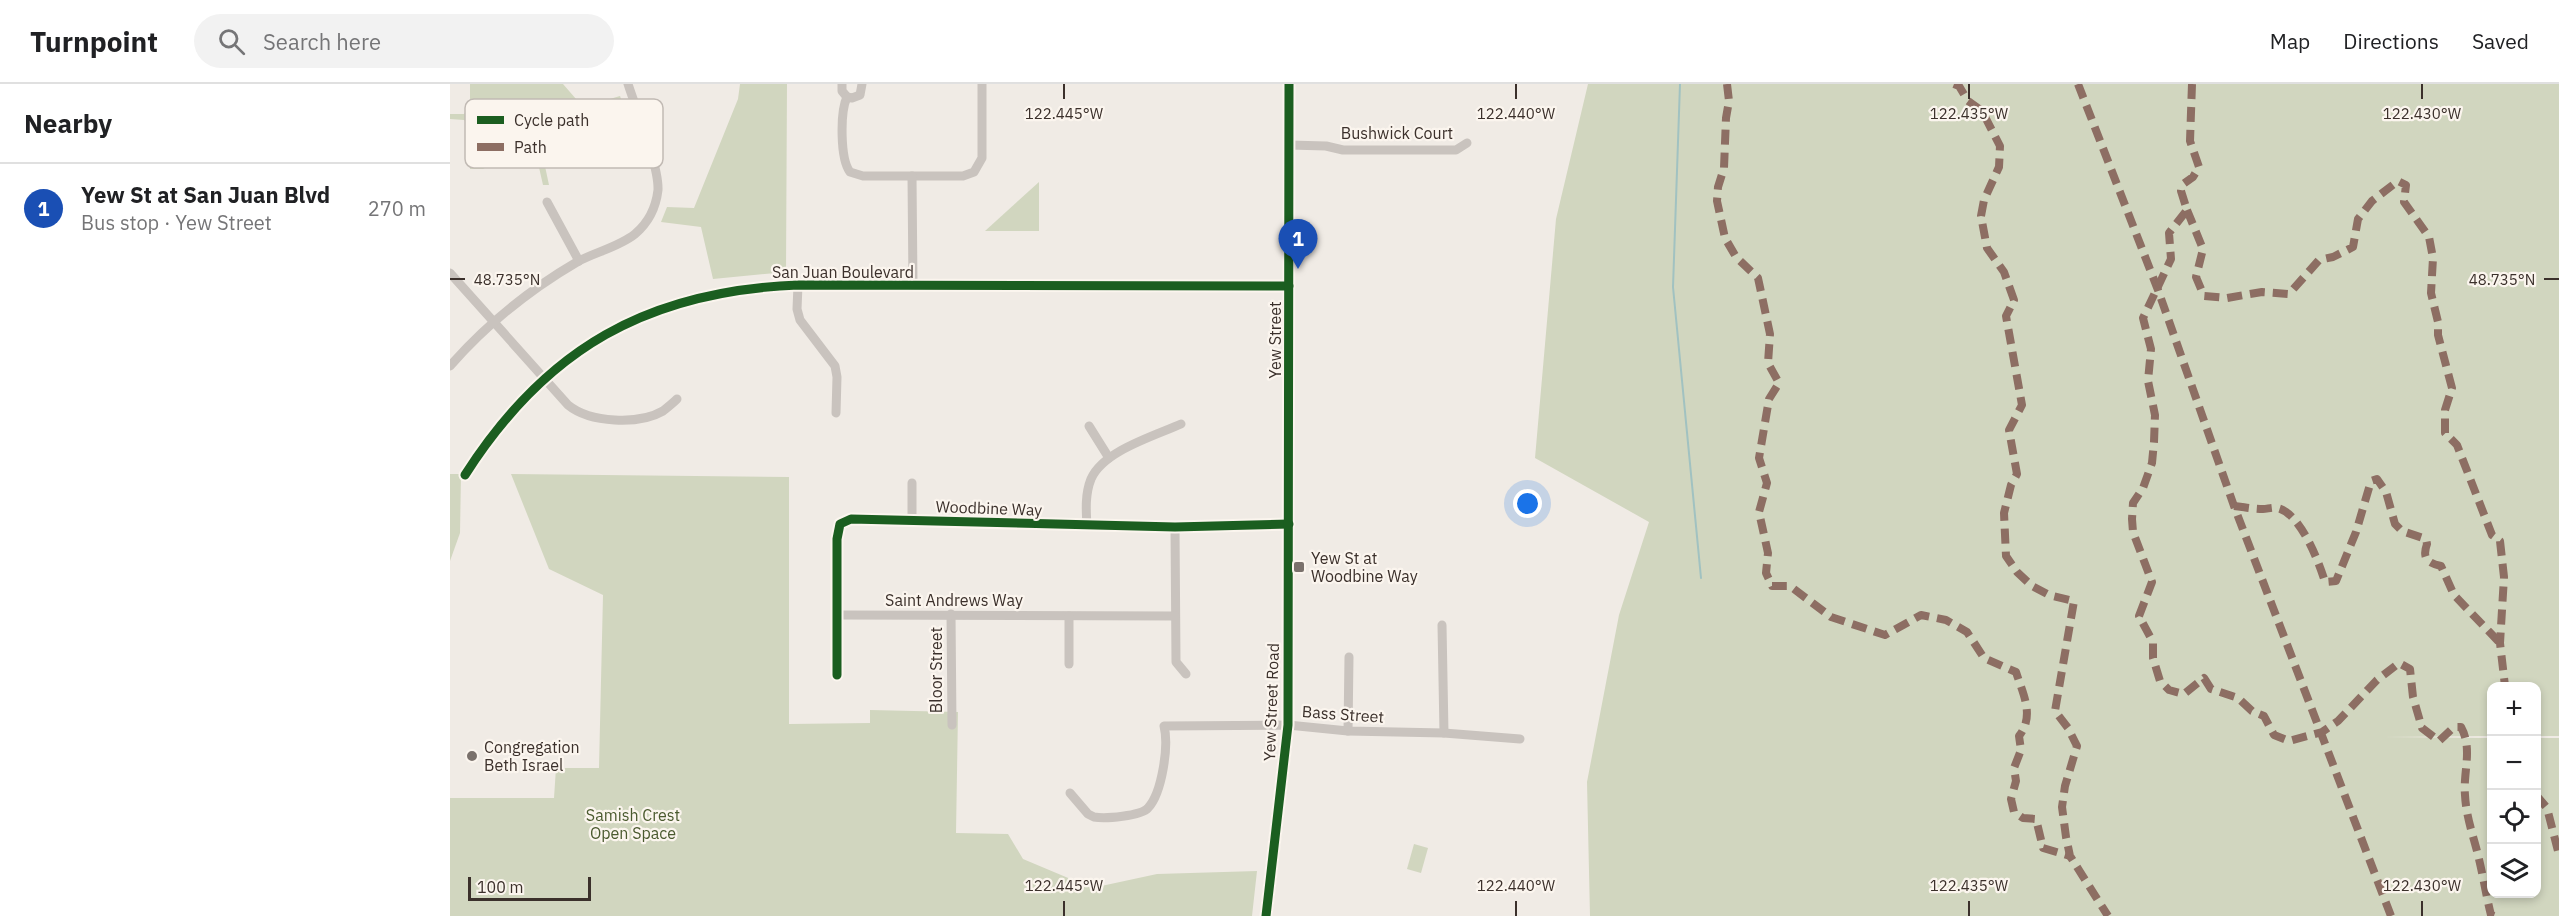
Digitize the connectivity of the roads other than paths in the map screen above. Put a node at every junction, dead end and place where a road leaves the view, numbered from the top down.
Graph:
1 (628, 84) edge
2 (842, 84) edge
3 (862, 84) edge
4 (982, 84) edge
5 (1289, 84) edge
6 (847, 97) junction
7 (633, 99) edge
8 (1467, 143) dead end
9 (1289, 145) junction
10 (654, 168) edge
11 (912, 176) junction
12 (547, 201) dead end
13 (579, 261) junction
14 (450, 273) edge
15 (798, 285) junction
16 (913, 286) junction
17 (1289, 286) junction
18 (494, 321) junction
19 (450, 366) edge
20 (544, 377) junction
21 (678, 399) dead end
22 (836, 413) dead end
23 (1180, 424) dead end
24 (1089, 426) dead end
25 (1109, 458) junction
26 (465, 475) dead end
27 (912, 483) dead end
28 (912, 521) junction
29 (1289, 524) junction
30 (1087, 526) junction
31 (1175, 527) junction
32 (951, 614) junction
33 (839, 615) junction
34 (1175, 615) junction
35 (1069, 616) junction
36 (1442, 625) dead end
37 (1349, 657) dead end
38 (1069, 664) dead end
39 (1186, 674) dead end
40 (837, 675) dead end
41 (952, 725) dead end
42 (1288, 725) junction
43 (1348, 731) junction
44 (1444, 733) junction
45 (1520, 739) dead end
46 (1070, 793) dead end
47 (1266, 916) edge

1 - 7 street
2 - 6 street
3 - 6 street
4 - 11 street
5 - 9 street, Yew Street
6 - 11 street
8 - 9 street, Bushwick Court
9 - 17 street, Yew Street
10 - 13 street
11 - 16 street
12 - 13 street
13 - 18 street
14 - 18 street
15 - 16 street, San Juan Boulevard
15 - 20 street, San Juan Boulevard
15 - 22 street
16 - 17 street, San Juan Boulevard
17 - 29 street, Yew Street
18 - 19 street
18 - 20 street
20 - 21 street
20 - 26 street, San Juan Boulevard
23 - 25 street
24 - 25 street
25 - 30 street
27 - 28 street
28 - 30 street, Woodbine Way
28 - 33 street, Woodbine Way
29 - 31 street, Woodbine Way
29 - 42 street, Yew Street Road
30 - 31 street, Woodbine Way
31 - 34 street
32 - 33 street, Saint Andrews Way
32 - 35 street, Saint Andrews Way
32 - 41 street, Bloor Street
33 - 40 street, Woodbine Way
34 - 35 street, Saint Andrews Way
34 - 39 street
35 - 38 street
36 - 44 street
37 - 43 street
42 - 43 street, Bass Street
42 - 46 street, Bass Street
42 - 47 street, Yew Street Road
43 - 44 street, Bass Street
44 - 45 street, Bass Street

